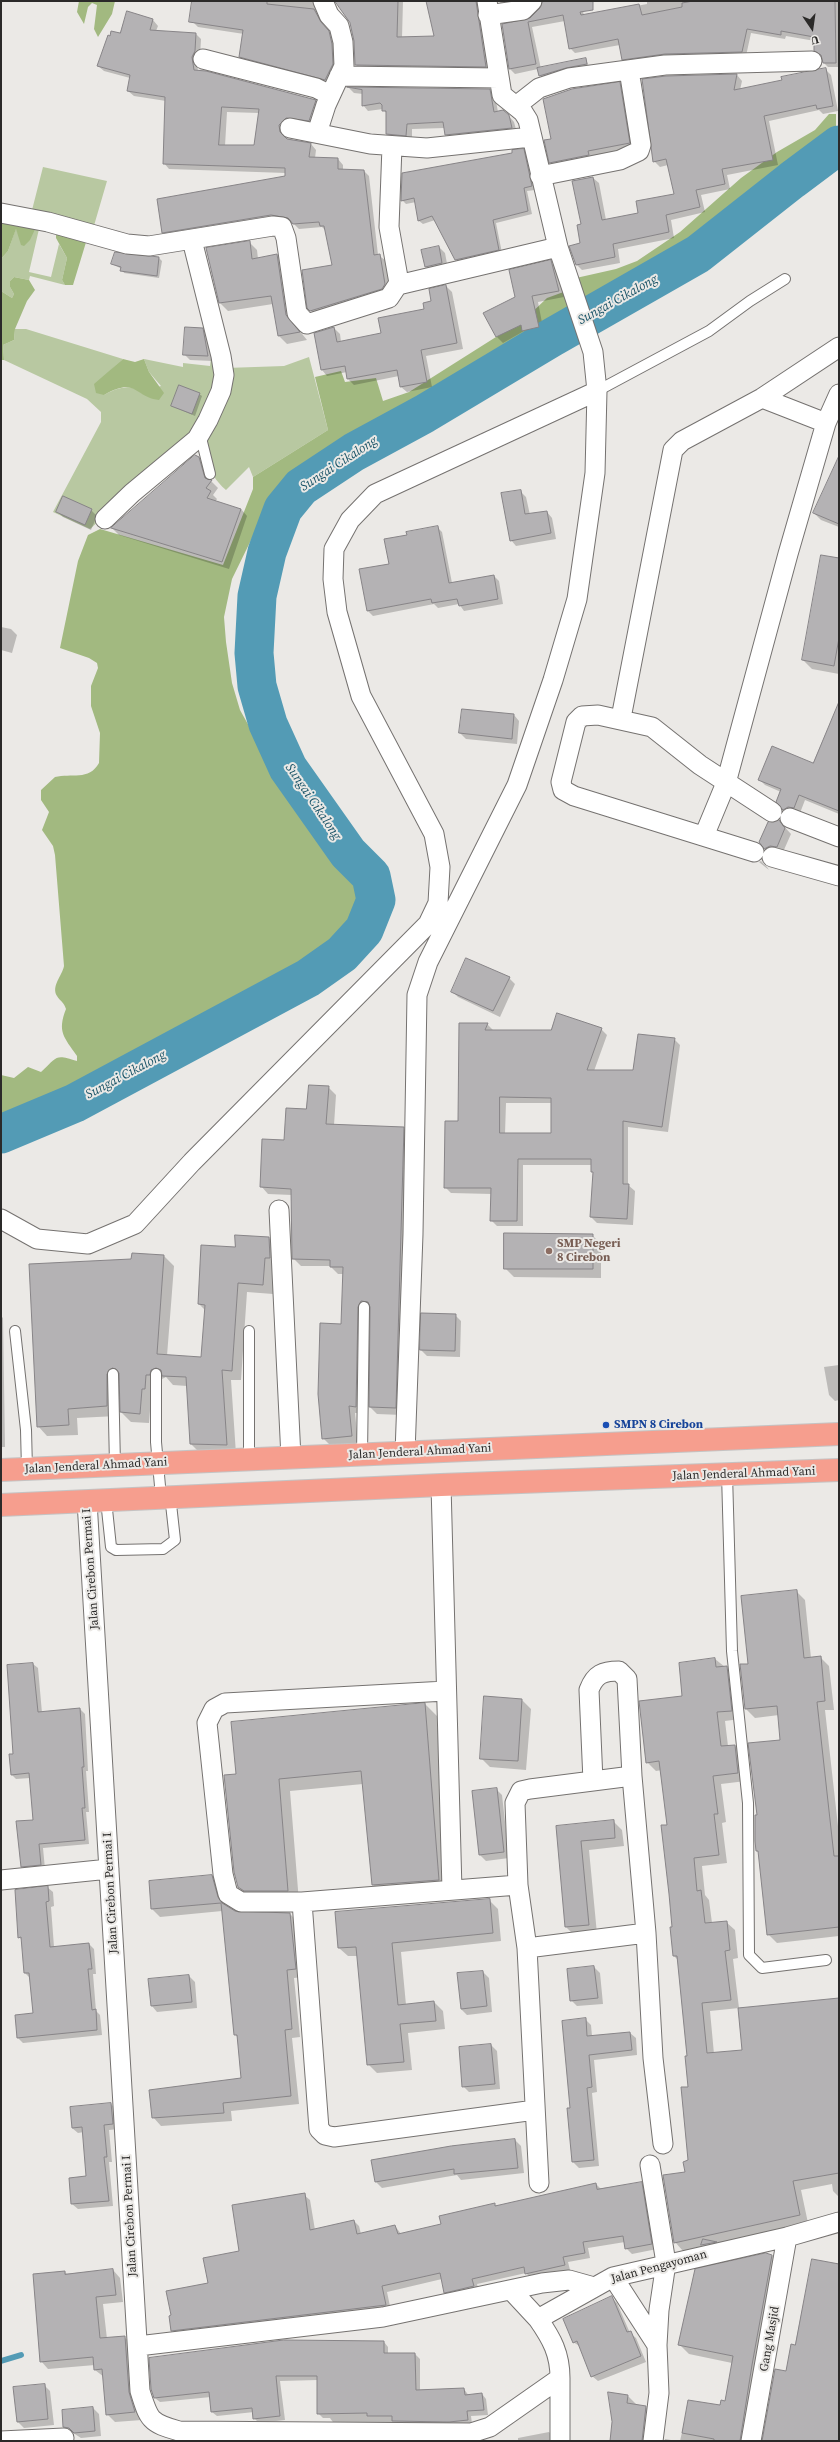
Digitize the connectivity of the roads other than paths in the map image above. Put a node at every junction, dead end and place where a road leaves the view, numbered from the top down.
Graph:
1 (323, 1) edge
2 (532, 1) edge
3 (488, 8) edge
4 (203, 59) dead end
5 (812, 61) dead end
6 (629, 70) junction
7 (339, 76) junction
8 (499, 78) junction
9 (330, 95) junction
10 (516, 106) junction
11 (290, 128) dead end
12 (317, 133) junction
13 (531, 137) junction
14 (392, 146) junction
15 (540, 176) junction
16 (1, 213) edge
17 (192, 240) junction
18 (558, 247) junction
19 (785, 279) dead end
20 (398, 285) junction
21 (839, 347) edge
22 (597, 391) junction
23 (839, 394) edge
24 (762, 398) junction
25 (826, 423) junction
26 (200, 433) junction
27 (210, 474) dead end
28 (105, 519) dead end
29 (621, 718) junction
30 (726, 783) junction
31 (704, 836) junction
32 (839, 837) edge
33 (754, 852) dead end
34 (772, 858) dead end
35 (839, 876) edge
36 (279, 1210) dead end
37 (1, 1219) edge
38 (364, 1307) dead end
39 (15, 1331) dead end
40 (249, 1331) dead end
41 (113, 1374) dead end
42 (156, 1374) dead end
43 (839, 1434) edge
44 (405, 1453) junction
45 (362, 1455) junction
46 (291, 1458) junction
47 (249, 1459) junction
48 (160, 1463) junction
49 (115, 1464) junction
50 (27, 1469) junction
51 (1, 1470) edge
52 (839, 1470) edge
53 (727, 1474) junction
54 (441, 1485) junction
55 (161, 1497) junction
56 (97, 1500) junction
57 (1, 1505) edge
58 (446, 1691) junction
59 (632, 1776) junction
60 (593, 1781) junction
61 (109, 1870) junction
62 (1, 1880) edge
63 (518, 1885) junction
64 (452, 1890) junction
65 (302, 1902) junction
66 (646, 1933) junction
67 (527, 1948) junction
68 (826, 1960) dead end
69 (536, 2110) junction
70 (663, 2144) dead end
71 (650, 2165) dead end
72 (539, 2183) dead end
73 (839, 2222) edge
74 (787, 2237) junction
75 (666, 2263) junction
76 (613, 2277) junction
77 (594, 2287) junction
78 (512, 2291) junction
79 (538, 2319) junction
80 (657, 2345) junction
81 (138, 2346) junction
82 (560, 2378) junction
83 (365, 2437) edge
84 (64, 2438) dead end
85 (1, 2441) edge
86 (560, 2441) edge
87 (653, 2441) edge
88 (751, 2441) edge

1 - 7 street
2 - 3 street
3 - 8 street
4 - 9 street
5 - 6 street
6 - 10 street
6 - 15 street
7 - 8 street
7 - 9 street
8 - 10 street
9 - 12 street
10 - 13 street
11 - 12 street
12 - 14 street
13 - 14 street
13 - 15 street
14 - 20 street
15 - 18 street
16 - 17 street
17 - 20 street
17 - 26 street
18 - 20 street
18 - 22 street
19 - 22 lane
21 - 24 street
22 - 37 street
22 - 44 street
23 - 25 street
24 - 25 street
24 - 29 street
25 - 30 street
26 - 27 lane
26 - 28 street
29 - 30 street
29 - 31 street
30 - 31 street
30 - 32 street
31 - 33 street
34 - 35 street
36 - 46 street
38 - 45 lane
39 - 50 lane
40 - 47 lane
41 - 49 lane
42 - 48 lane
43 - 44 highway, Jalan Jenderal Ahmad Yani
44 - 45 highway, Jalan Jenderal Ahmad Yani
45 - 46 highway, Jalan Jenderal Ahmad Yani
46 - 47 highway, Jalan Jenderal Ahmad Yani
47 - 48 highway, Jalan Jenderal Ahmad Yani
48 - 49 highway, Jalan Jenderal Ahmad Yani
48 - 55 lane
49 - 50 highway, Jalan Jenderal Ahmad Yani
50 - 51 highway, Jalan Jenderal Ahmad Yani
52 - 53 highway, Jalan Jenderal Ahmad Yani
53 - 54 highway, Jalan Jenderal Ahmad Yani
53 - 68 lane
54 - 55 highway, Jalan Jenderal Ahmad Yani
54 - 58 street
55 - 56 highway, Jalan Jenderal Ahmad Yani
55 - 56 lane
56 - 57 highway, Jalan Jenderal Ahmad Yani
56 - 61 street, Jalan Cirebon Permai I
58 - 64 street
58 - 65 street
59 - 60 street
59 - 60 street
59 - 66 street
60 - 63 street
61 - 62 street
61 - 81 street, Jalan Cirebon Permai I
63 - 64 street
63 - 67 street
64 - 65 street
65 - 69 street
66 - 67 street
66 - 70 street
67 - 69 street
69 - 72 street
71 - 75 street
73 - 74 street, Jalan Pengayoman
74 - 75 street, Jalan Pengayoman
74 - 88 street, Gang Masjid
75 - 76 street, Jalan Pengayoman
75 - 80 street
76 - 77 street, Jalan Pengayoman
76 - 80 street
77 - 78 street
77 - 79 street, Jalan Pengayoman
78 - 79 street
78 - 81 street
79 - 82 street
80 - 87 street
81 - 83 street, Jalan Cirebon Permai I
82 - 83 street
82 - 86 street
84 - 85 street

